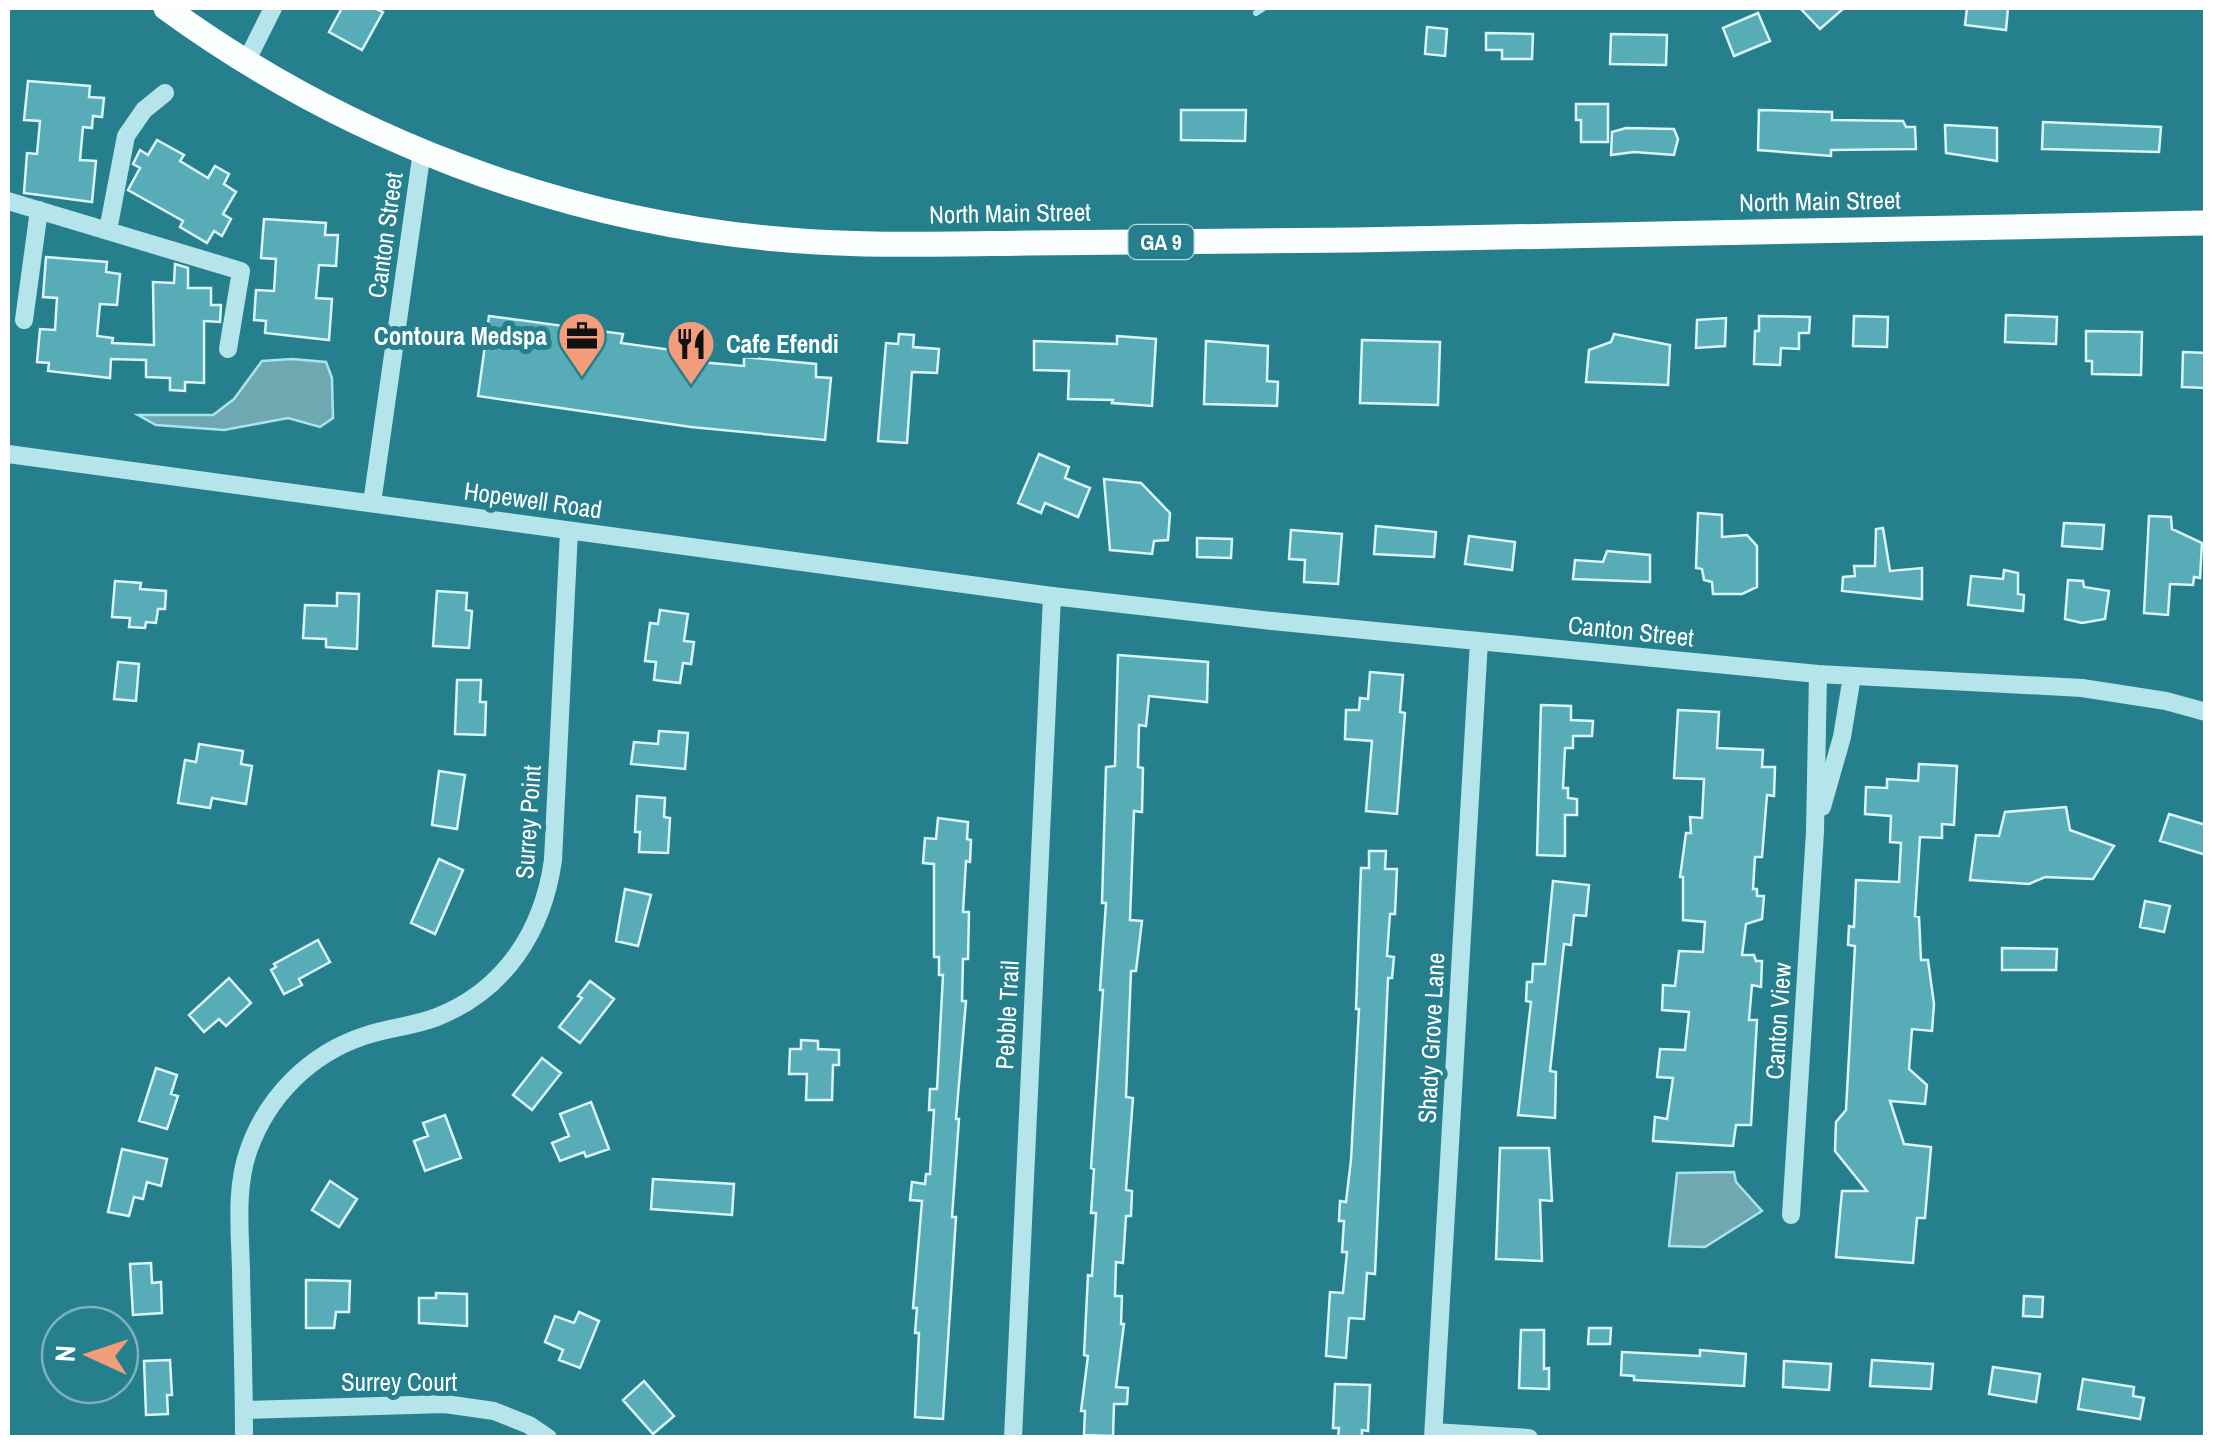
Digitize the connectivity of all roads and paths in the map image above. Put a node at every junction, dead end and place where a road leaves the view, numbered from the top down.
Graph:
1 (166, 8) edge
2 (273, 8) edge
3 (247, 60) junction
4 (166, 93) dead end
5 (422, 151) junction
6 (8, 201) edge
7 (39, 210) junction
8 (2206, 223) edge
9 (108, 230) junction
10 (24, 320) dead end
11 (228, 349) dead end
12 (8, 454) edge
13 (372, 503) junction
14 (569, 531) junction
15 (1052, 596) junction
16 (1479, 640) junction
17 (1818, 674) junction
18 (1852, 676) junction
19 (2206, 712) edge
20 (1817, 730) junction
21 (1842, 732) junction
22 (1815, 832) junction
23 (1790, 1214) dead end
24 (244, 1410) junction
25 (1434, 1435) edge
26 (244, 1438) edge
27 (548, 1438) edge
28 (1013, 1438) edge
29 (1529, 1438) edge

1 - 3 main road, North Main Street / GA 9
2 - 3 street
3 - 5 main road, North Main Street / GA 9
4 - 9 street
5 - 8 main road, North Main Street / GA 9
5 - 13 street, Canton Street
6 - 7 street
7 - 9 street
7 - 10 street
9 - 11 street
12 - 13 street, Hopewell Road
13 - 14 street, Hopewell Road
14 - 15 street, Hopewell Road
14 - 24 street, Surrey Point
15 - 16 street, Canton Street
15 - 28 street, Pebble Trail
16 - 17 street, Canton Street
16 - 25 street, Shady Grove Lane
17 - 18 street, Canton Street
17 - 20 street, Canton View
18 - 19 street, Canton Street
18 - 21 street, Canton View
20 - 21 street
20 - 22 street, Canton View
21 - 22 street, Canton View
22 - 23 street, Canton View
24 - 26 street, Surrey Point
24 - 27 street, Surrey Court
25 - 29 street

